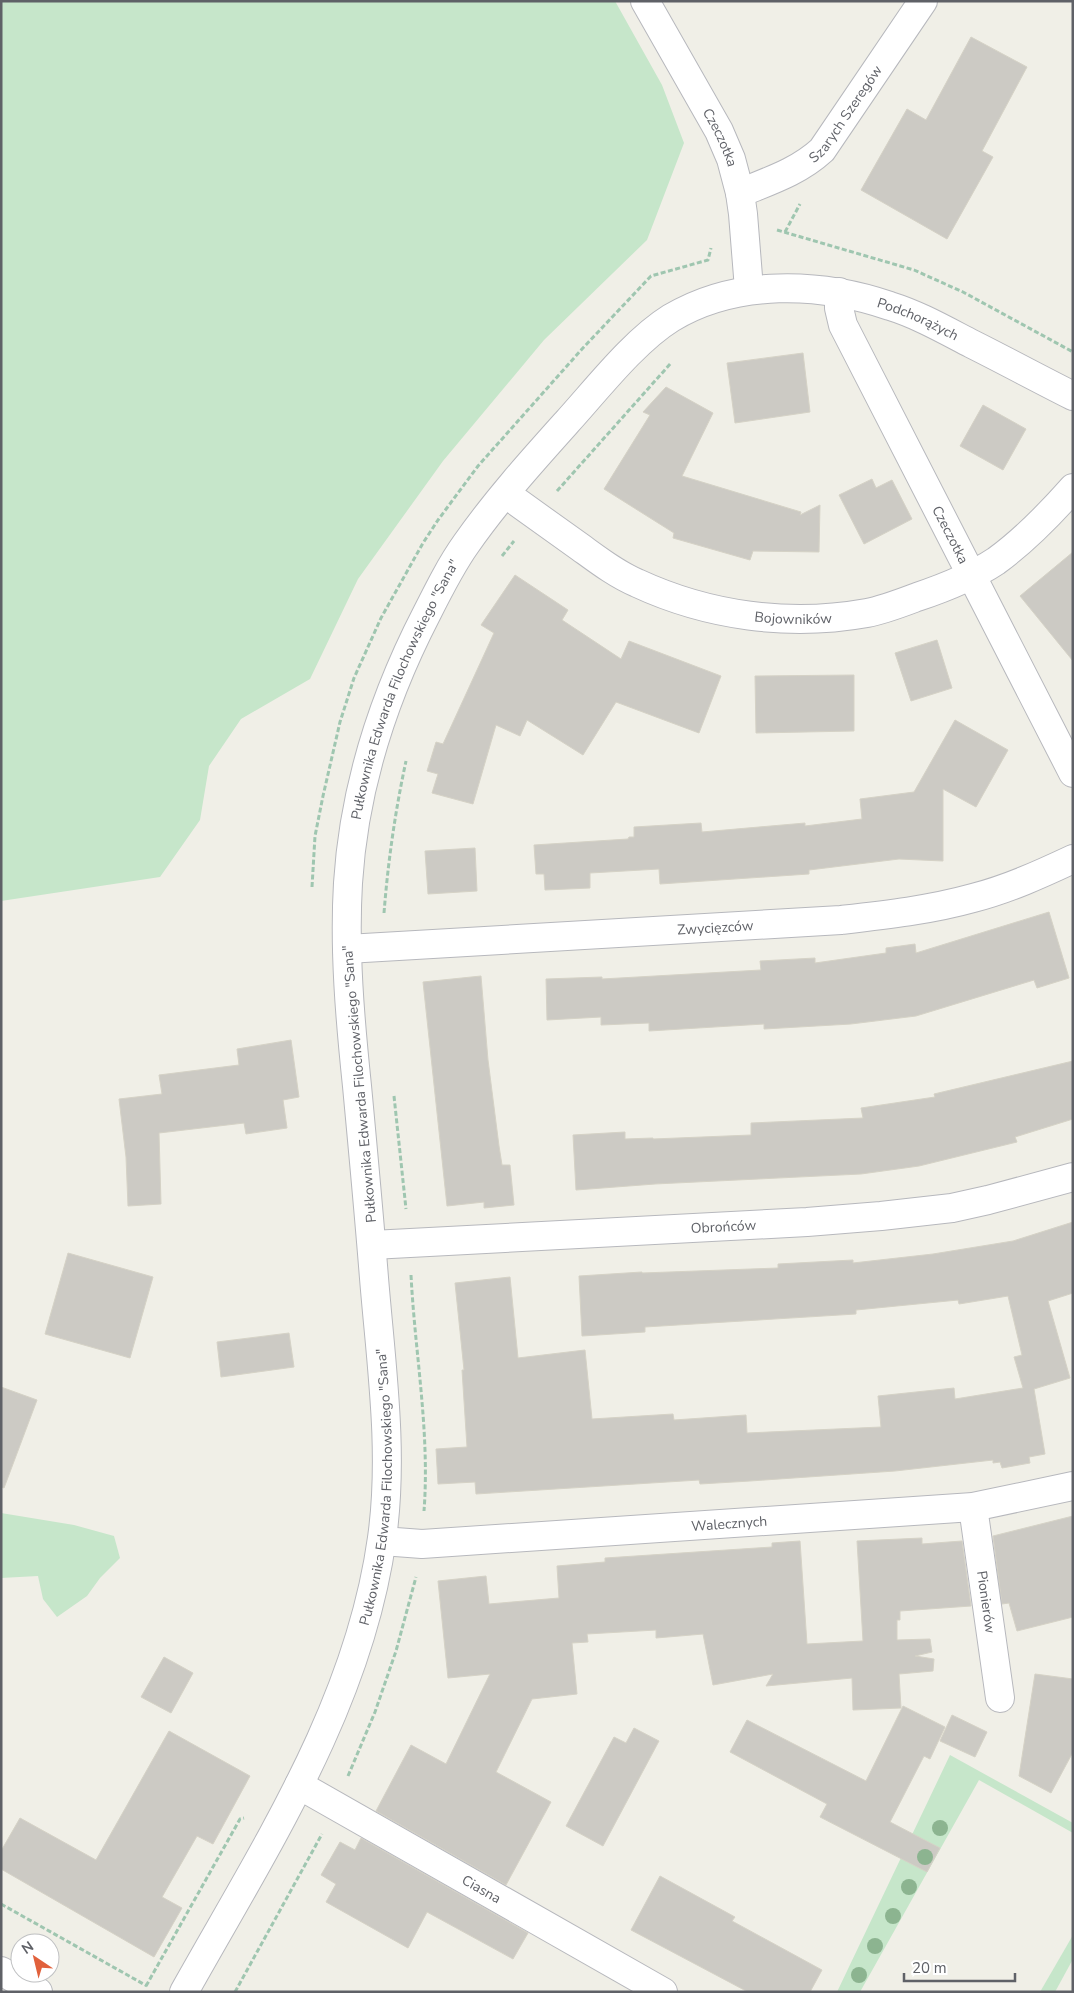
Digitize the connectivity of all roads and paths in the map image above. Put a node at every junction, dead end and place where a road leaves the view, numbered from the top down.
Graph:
1 (645, 1) edge
2 (923, 1) edge
3 (740, 193) junction
4 (749, 290) junction
5 (840, 292) junction
6 (677, 356) dead end
7 (1073, 396) edge
8 (1073, 488) edge
9 (506, 494) junction
10 (535, 515) junction
11 (497, 562) dead end
12 (972, 574) junction
13 (407, 757) dead end
14 (1073, 773) edge
15 (1073, 858) edge
16 (383, 946) junction
17 (347, 949) junction
18 (394, 1094) dead end
19 (1073, 1177) edge
20 (409, 1243) junction
21 (372, 1245) junction
22 (1073, 1486) edge
23 (973, 1507) junction
24 (382, 1541) junction
25 (422, 1544) junction
26 (1000, 1698) dead end
27 (299, 1785) junction
28 (335, 1805) junction
29 (1, 1904) edge
30 (1, 1971) edge
31 (152, 1989) dead end
32 (38, 1992) edge
33 (184, 1992) edge
34 (235, 1992) edge
35 (663, 1992) edge

1 - 3 street, Czeczotka
2 - 3 street, Szarych Szeregów
3 - 4 street, Czeczotka
4 - 5 street, Podchorążych
4 - 9 street, Pułkownika Edwarda Filochowskiego "Sana"
5 - 7 street, Podchorążych
5 - 12 street, Czeczotka
6 - 10 path
8 - 12 street, Bojowników
9 - 10 street, Bojowników
9 - 17 street, Pułkownika Edwarda Filochowskiego "Sana"
10 - 11 path
10 - 12 street, Bojowników
12 - 14 street, Czeczotka
13 - 16 path
15 - 16 street, Zwycięzców
16 - 17 street, Zwycięzców
17 - 21 street, Pułkownika Edwarda Filochowskiego "Sana"
18 - 20 path
19 - 20 street, Obrońców
20 - 21 street, Obrońców
20 - 25 path
21 - 24 street, Pułkownika Edwarda Filochowskiego "Sana"
22 - 23 street, Walecznych
23 - 25 street, Walecznych
23 - 26 street, Pionierów
24 - 25 street, Walecznych
24 - 27 street, Pułkownika Edwarda Filochowskiego "Sana"
25 - 28 path
27 - 28 street, Ciasna
27 - 33 street, Pułkownika Edwarda Filochowskiego "Sana"
28 - 34 path
28 - 35 street, Ciasna
29 - 31 path
30 - 32 street

